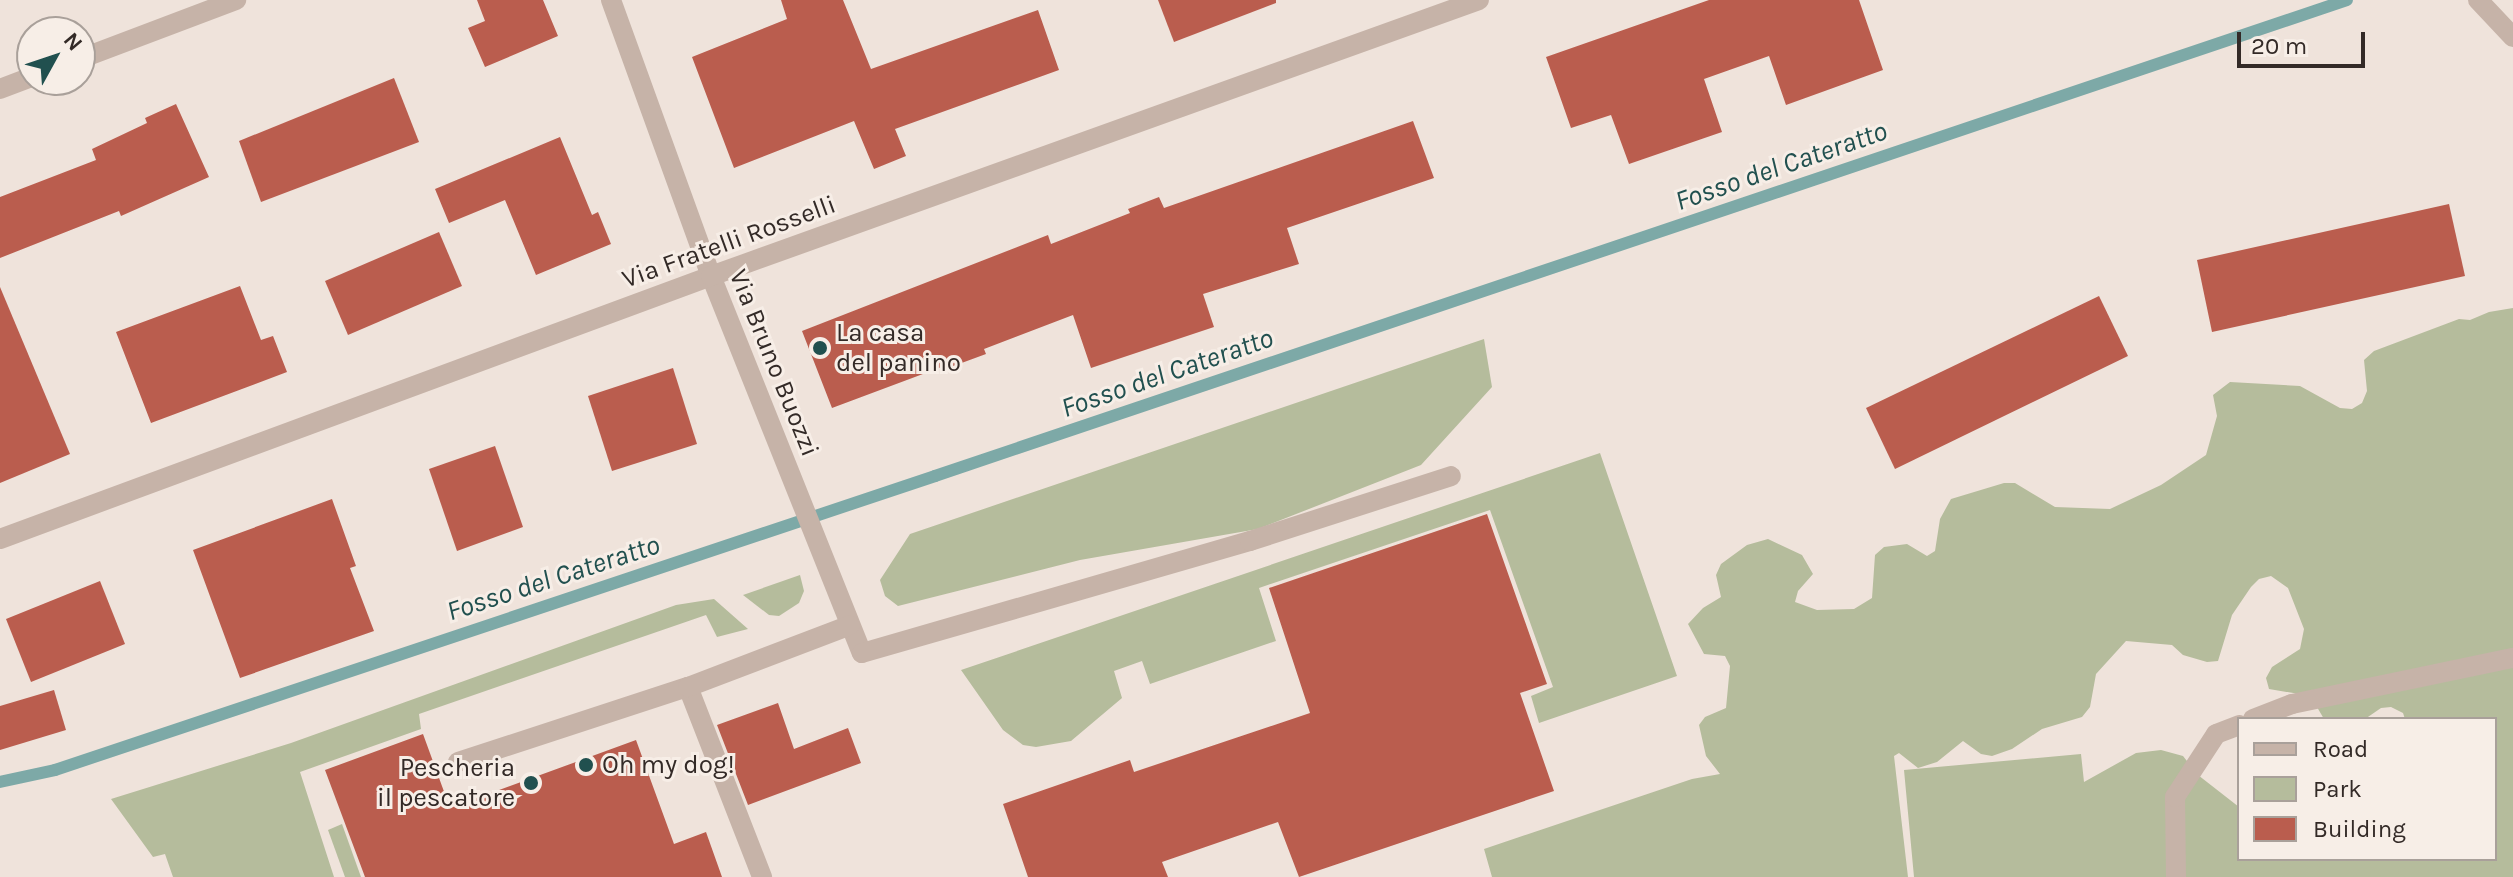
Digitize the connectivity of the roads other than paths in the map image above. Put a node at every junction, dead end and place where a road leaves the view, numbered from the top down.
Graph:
1 (611, 0) edge
2 (1479, 0) edge
3 (2478, 0) edge
4 (228, 2) edge
5 (2513, 37) edge
6 (96, 53) edge
7 (711, 276) junction
8 (1451, 476) dead end
9 (0, 539) edge
10 (850, 625) junction
11 (2513, 658) edge
12 (688, 687) junction
13 (2258, 717) edge
14 (2237, 726) edge
15 (458, 762) dead end
16 (762, 877) edge
17 (2176, 877) edge

1 - 7 street, Via Bruno Buozzi
2 - 7 street, Via Fratelli Rosselli
3 - 5 street
4 - 6 street
7 - 9 street, Via Fratelli Rosselli
7 - 10 street, Via Bruno Buozzi
8 - 10 street, Via Bruno Buozzi
10 - 12 street
11 - 13 street
12 - 15 street
12 - 16 street
14 - 17 street

